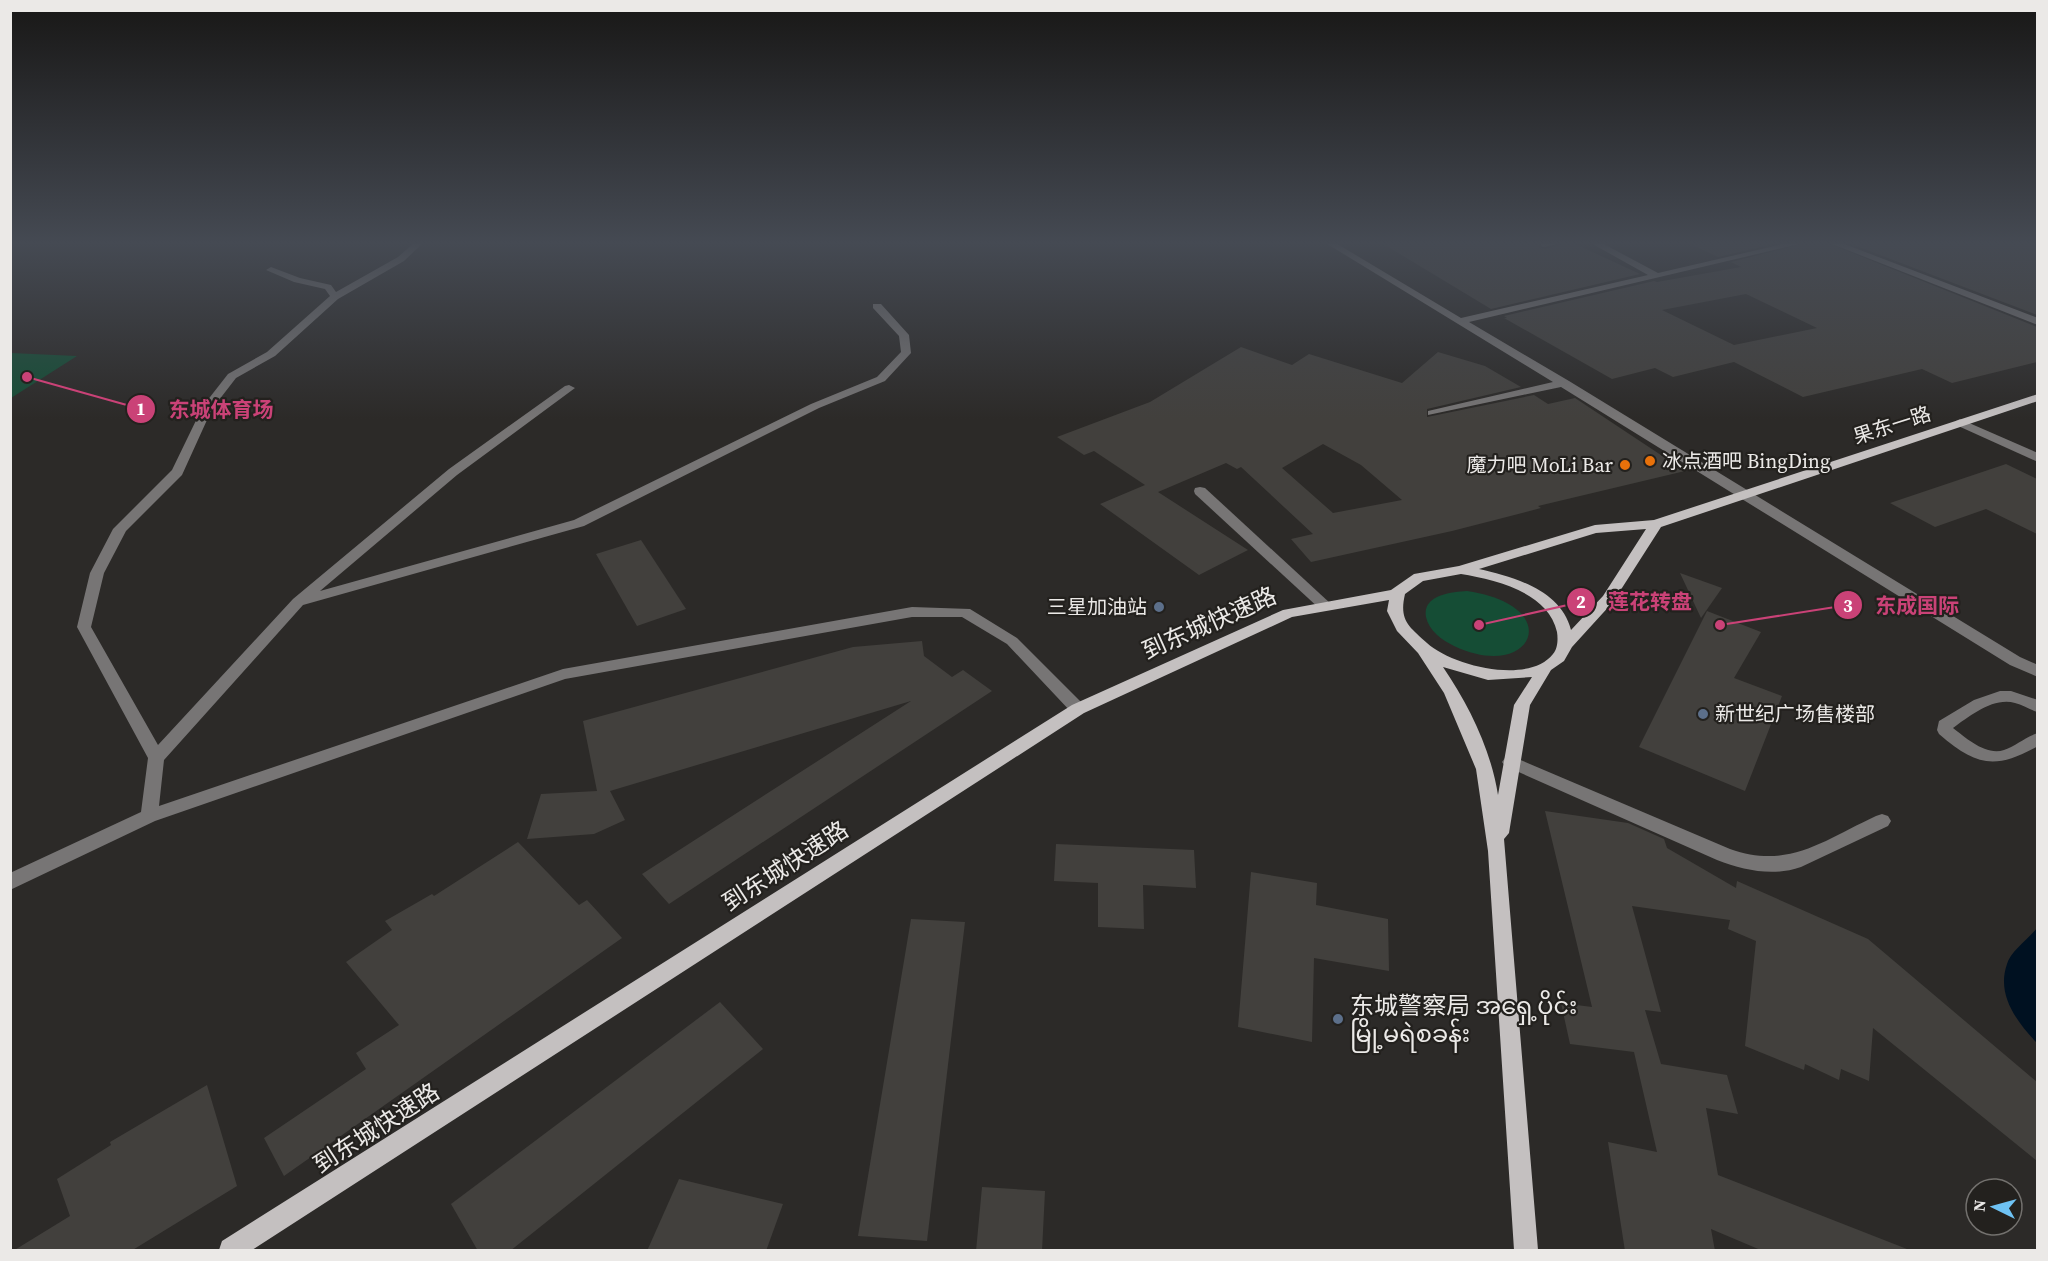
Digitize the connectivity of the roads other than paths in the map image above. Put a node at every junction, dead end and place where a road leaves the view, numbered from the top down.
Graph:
1 (331, 301) edge
2 (1428, 301) edge
3 (1549, 301) edge
4 (1983, 301) edge
5 (877, 306) dead end
6 (1462, 321) junction
7 (2037, 322) edge
8 (1565, 383) junction
9 (570, 387) dead end
10 (2037, 398) edge
11 (1432, 413) dead end
12 (1960, 423) junction
13 (2037, 458) edge
14 (1200, 491) dead end
15 (1746, 494) junction
16 (1656, 524) junction
17 (1461, 570) junction
18 (1397, 594) junction
19 (298, 602) junction
20 (1326, 607) junction
21 (1566, 645) junction
22 (1426, 653) junction
23 (1547, 666) junction
24 (2037, 672) edge
25 (2037, 707) edge
26 (1078, 709) junction
27 (2037, 739) edge
28 (156, 758) junction
29 (1511, 762) junction
30 (149, 816) junction
31 (1882, 821) dead end
32 (1497, 850) junction
33 (10, 882) edge
34 (231, 1251) edge
35 (1526, 1251) edge

1 - 28 street
2 - 6 street
3 - 6 street
4 - 7 street
5 - 19 street
6 - 8 street
8 - 11 street
8 - 15 street
9 - 19 street
10 - 12 main road, 果东一路
12 - 13 street
12 - 15 main road, 果东一路
14 - 20 street
15 - 16 main road, 果东一路
15 - 24 street
16 - 17 main road, 果东一路
16 - 21 main road
17 - 18 main road
17 - 21 main road
18 - 20 main road, 到东城快速路
18 - 22 main road
19 - 28 street
20 - 26 main road, 到东城快速路
21 - 23 main road
22 - 23 main road
22 - 32 main road
23 - 29 main road
25 - 27 street
26 - 30 street
26 - 34 main road, 到东城快速路
28 - 30 street
29 - 31 street
29 - 32 main road
30 - 33 street
32 - 35 main road

